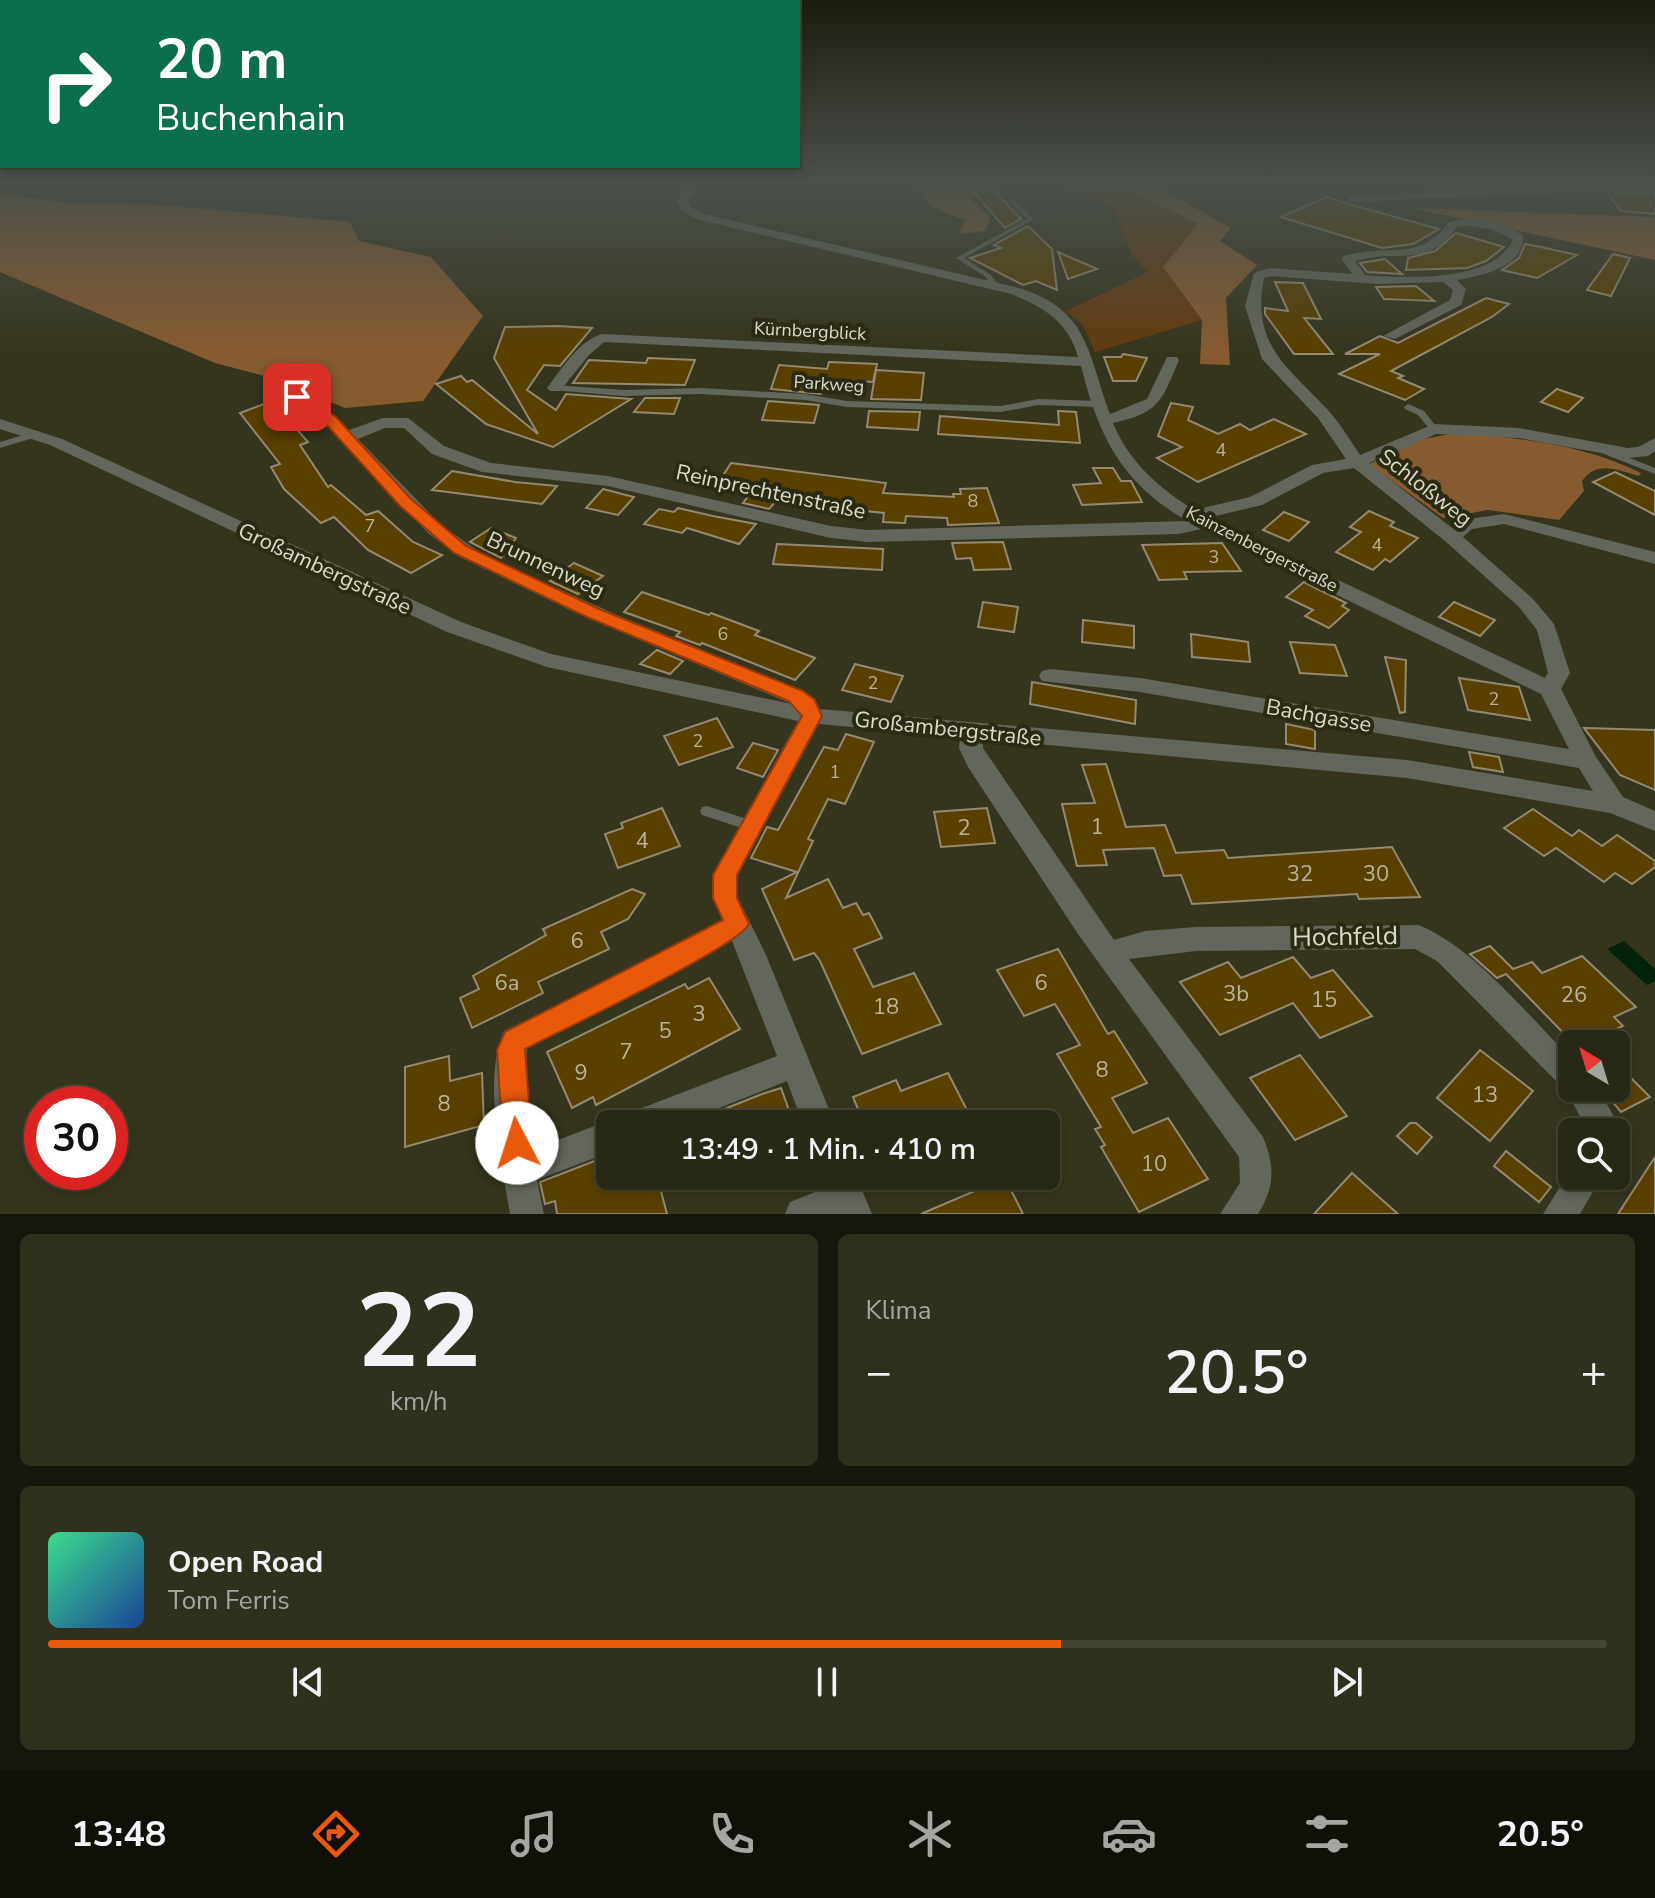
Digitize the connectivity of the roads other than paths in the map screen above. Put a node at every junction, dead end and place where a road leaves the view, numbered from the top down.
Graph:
1 (788, 238) edge
2 (997, 238) edge
3 (1445, 238) edge
4 (1518, 238) edge
5 (1446, 278) junction
6 (1361, 279) junction
7 (995, 286) junction
8 (1390, 336) dead end
9 (1172, 360) dead end
10 (1087, 362) junction
11 (555, 388) joint
12 (297, 397) dead end
13 (1100, 404) junction
14 (1408, 407) dead end
15 (1105, 420) junction
16 (0, 424) edge
17 (1434, 429) junction
18 (37, 434) junction
19 (347, 437) junction
20 (1655, 443) edge
21 (0, 445) edge
22 (1601, 449) junction
23 (1357, 462) junction
24 (1655, 471) edge
25 (1197, 519) junction
26 (1452, 537) junction
27 (1655, 558) edge
28 (1050, 676) dead end
29 (1550, 689) junction
30 (812, 716) junction
31 (972, 730) junction
32 (1586, 761) junction
33 (1614, 804) junction
34 (707, 811) dead end
35 (1655, 821) edge
36 (751, 826) junction
37 (737, 924) junction
38 (1109, 953) junction
39 (796, 1063) junction
40 (1558, 1066) edge
41 (676, 1110) edge
42 (814, 1110) edge
43 (596, 1141) edge
44 (520, 1171) junction
45 (1576, 1190) edge
46 (847, 1195) edge
47 (527, 1214) edge
48 (802, 1214) edge
49 (1237, 1214) edge
50 (1560, 1214) edge

1 - 7 street, Kainzenbergerstraße
2 - 7 lane
3 - 6 street
4 - 5 street
5 - 6 street
5 - 8 street
6 - 23 street
7 - 10 street, Kainzenbergerstraße
9 - 15 street
10 - 11 street, Kürnbergblick
10 - 13 street, Kainzenbergerstraße
11 - 13 lane, Parkweg
12 - 19 street, Brunnenweg
13 - 15 street, Kainzenbergerstraße
14 - 17 lane
15 - 25 street, Kainzenbergerstraße
16 - 18 street, Großambergstraße
17 - 22 street, Schloßweg
17 - 23 street, Schloßweg
18 - 21 lane
18 - 30 street, Großambergstraße
19 - 25 street, Reinprechtenstraße
19 - 30 street, Brunnenweg
20 - 22 street, Schloßweg
22 - 24 lane
23 - 25 street, Reinprechtenstraße
23 - 26 street, Schloßweg
25 - 29 street, Kainzenbergerstraße
26 - 27 street
26 - 29 street, Schloßweg
28 - 32 street, Bachgasse
29 - 32 street
30 - 31 street, Großambergstraße
30 - 36 street
31 - 33 street, Großambergstraße
31 - 38 street
32 - 33 street
33 - 35 street, Großambergstraße
34 - 36 lane
36 - 37 street
37 - 39 street
37 - 44 street
38 - 40 street, Hochfeld
38 - 49 street
39 - 41 street
39 - 42 street
43 - 44 street
44 - 47 street
45 - 50 street
46 - 48 street

